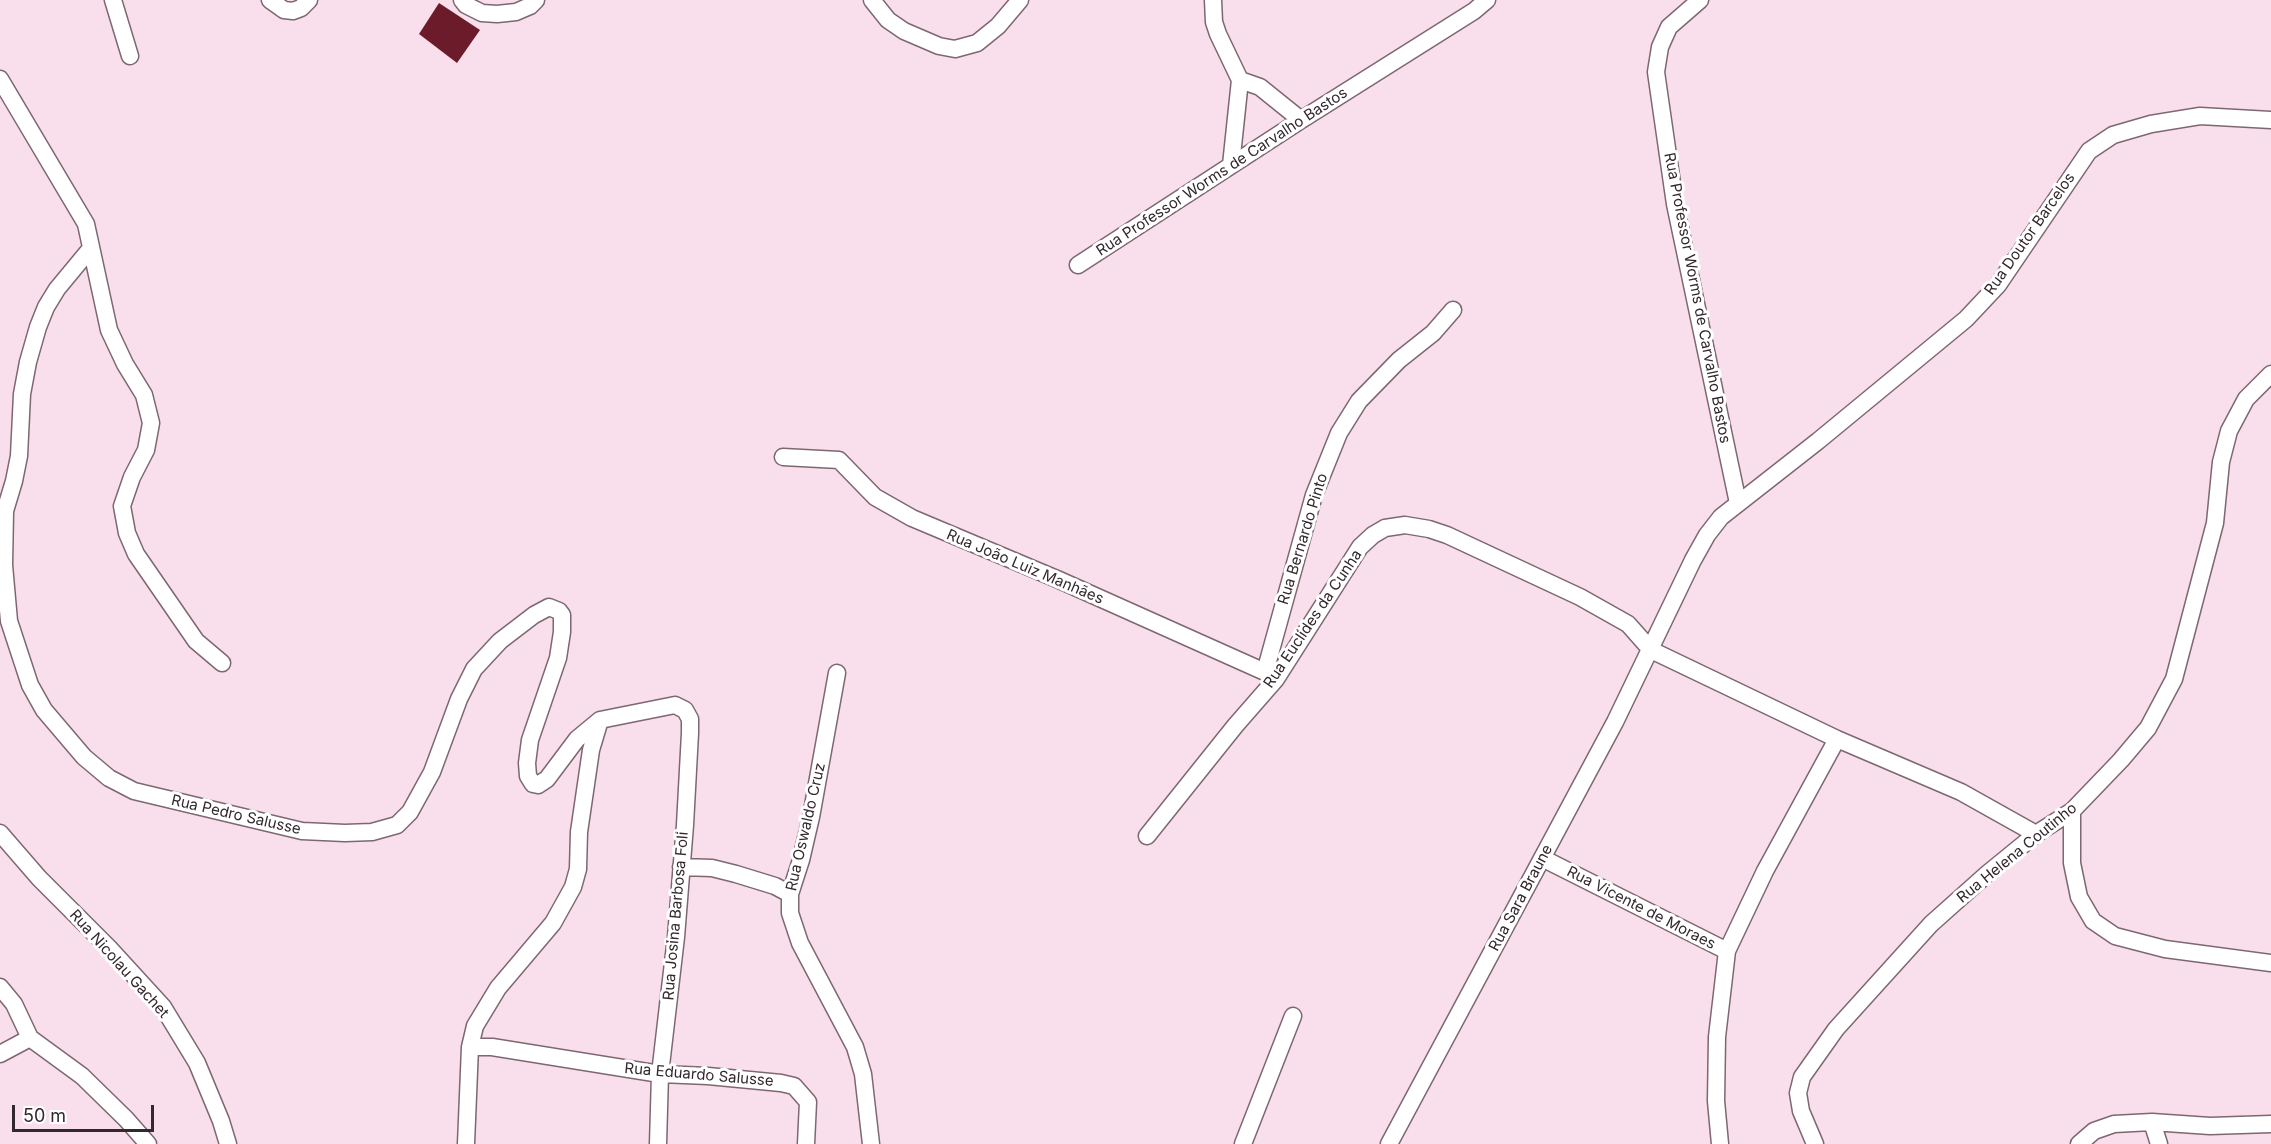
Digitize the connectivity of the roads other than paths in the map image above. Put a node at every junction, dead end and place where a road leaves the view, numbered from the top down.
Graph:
1 (113, 0) edge
2 (270, 0) edge
3 (309, 0) edge
4 (462, 0) edge
5 (536, 0) edge
6 (872, 0) edge
7 (1020, 0) edge
8 (1213, 0) edge
9 (1487, 0) edge
10 (1700, 0) edge
11 (130, 56) dead end
12 (0, 79) edge
13 (1240, 80) junction
14 (1300, 120) junction
15 (2271, 120) edge
16 (1231, 165) junction
17 (91, 248) junction
18 (1078, 265) dead end
19 (1453, 310) dead end
20 (2271, 374) edge
21 (783, 457) dead end
22 (1738, 503) junction
23 (3, 515) edge
24 (1651, 651) junction
25 (222, 663) dead end
26 (837, 673) dead end
27 (1270, 675) junction
28 (666, 706) joint
29 (600, 720) junction
30 (1837, 739) junction
31 (2072, 811) junction
32 (0, 833) edge
33 (2036, 834) junction
34 (1148, 836) dead end
35 (1542, 858) junction
36 (681, 867) junction
37 (790, 894) junction
38 (1727, 951) junction
39 (2271, 963) edge
40 (0, 987) edge
41 (1293, 1016) dead end
42 (30, 1038) junction
43 (470, 1047) junction
44 (0, 1054) edge
45 (660, 1074) junction
46 (2152, 1122) junction
47 (2271, 1124) edge
48 (148, 1144) edge
49 (228, 1144) edge
50 (466, 1144) edge
51 (658, 1144) edge
52 (806, 1144) edge
53 (871, 1144) edge
54 (1243, 1144) edge
55 (1389, 1144) edge
56 (1720, 1144) edge
57 (1815, 1144) edge
58 (2079, 1144) edge
59 (2159, 1144) edge

1 - 11 street
2 - 3 street
4 - 5 street
6 - 7 street
8 - 13 street
9 - 14 street, Rua Professor Worms de Carvalho Bastos
10 - 22 street, Rua Professor Worms de Carvalho Bastos
12 - 17 street
13 - 14 street
13 - 16 street
14 - 16 street, Rua Professor Worms de Carvalho Bastos
15 - 22 street, Rua Doutor Barcelos
16 - 18 street, Rua Professor Worms de Carvalho Bastos
17 - 23 street
17 - 25 street
19 - 27 street, Rua Bernardo Pinto
20 - 31 street, Rua Helena Coutinho
21 - 27 street, Rua João Luiz Manhães
22 - 24 street, Rua Sara Braune
23 - 29 street, Rua Pedro Salusse
24 - 27 street, Rua Euclides da Cunha
24 - 30 street
24 - 35 street, Rua Sara Braune
26 - 37 street, Rua Oswaldo Cruz
27 - 34 street, Rua Euclides da Cunha
28 - 29 street, Rua Pedro Salusse
28 - 36 street, Rua Josina Barbosa Foli
29 - 43 street
30 - 33 street
30 - 38 street
31 - 33 street, Rua Helena Coutinho
31 - 39 street
32 - 49 street, Rua Nicolau Gachet
33 - 57 street, Rua Helena Coutinho
35 - 38 street, Rua Vicente de Moraes
35 - 55 street, Rua Sara Braune
36 - 37 street
36 - 45 street, Rua Josina Barbosa Foli
37 - 53 street, Rua Oswaldo Cruz
38 - 56 street, Rua Vicente de Moraes
40 - 42 street
41 - 54 street
42 - 44 street
42 - 48 street
43 - 45 street, Rua Eduardo Salusse
43 - 50 street
45 - 51 street, Rua Josina Barbosa Foli
45 - 52 street, Rua Eduardo Salusse
46 - 47 street
46 - 58 street
46 - 59 street

